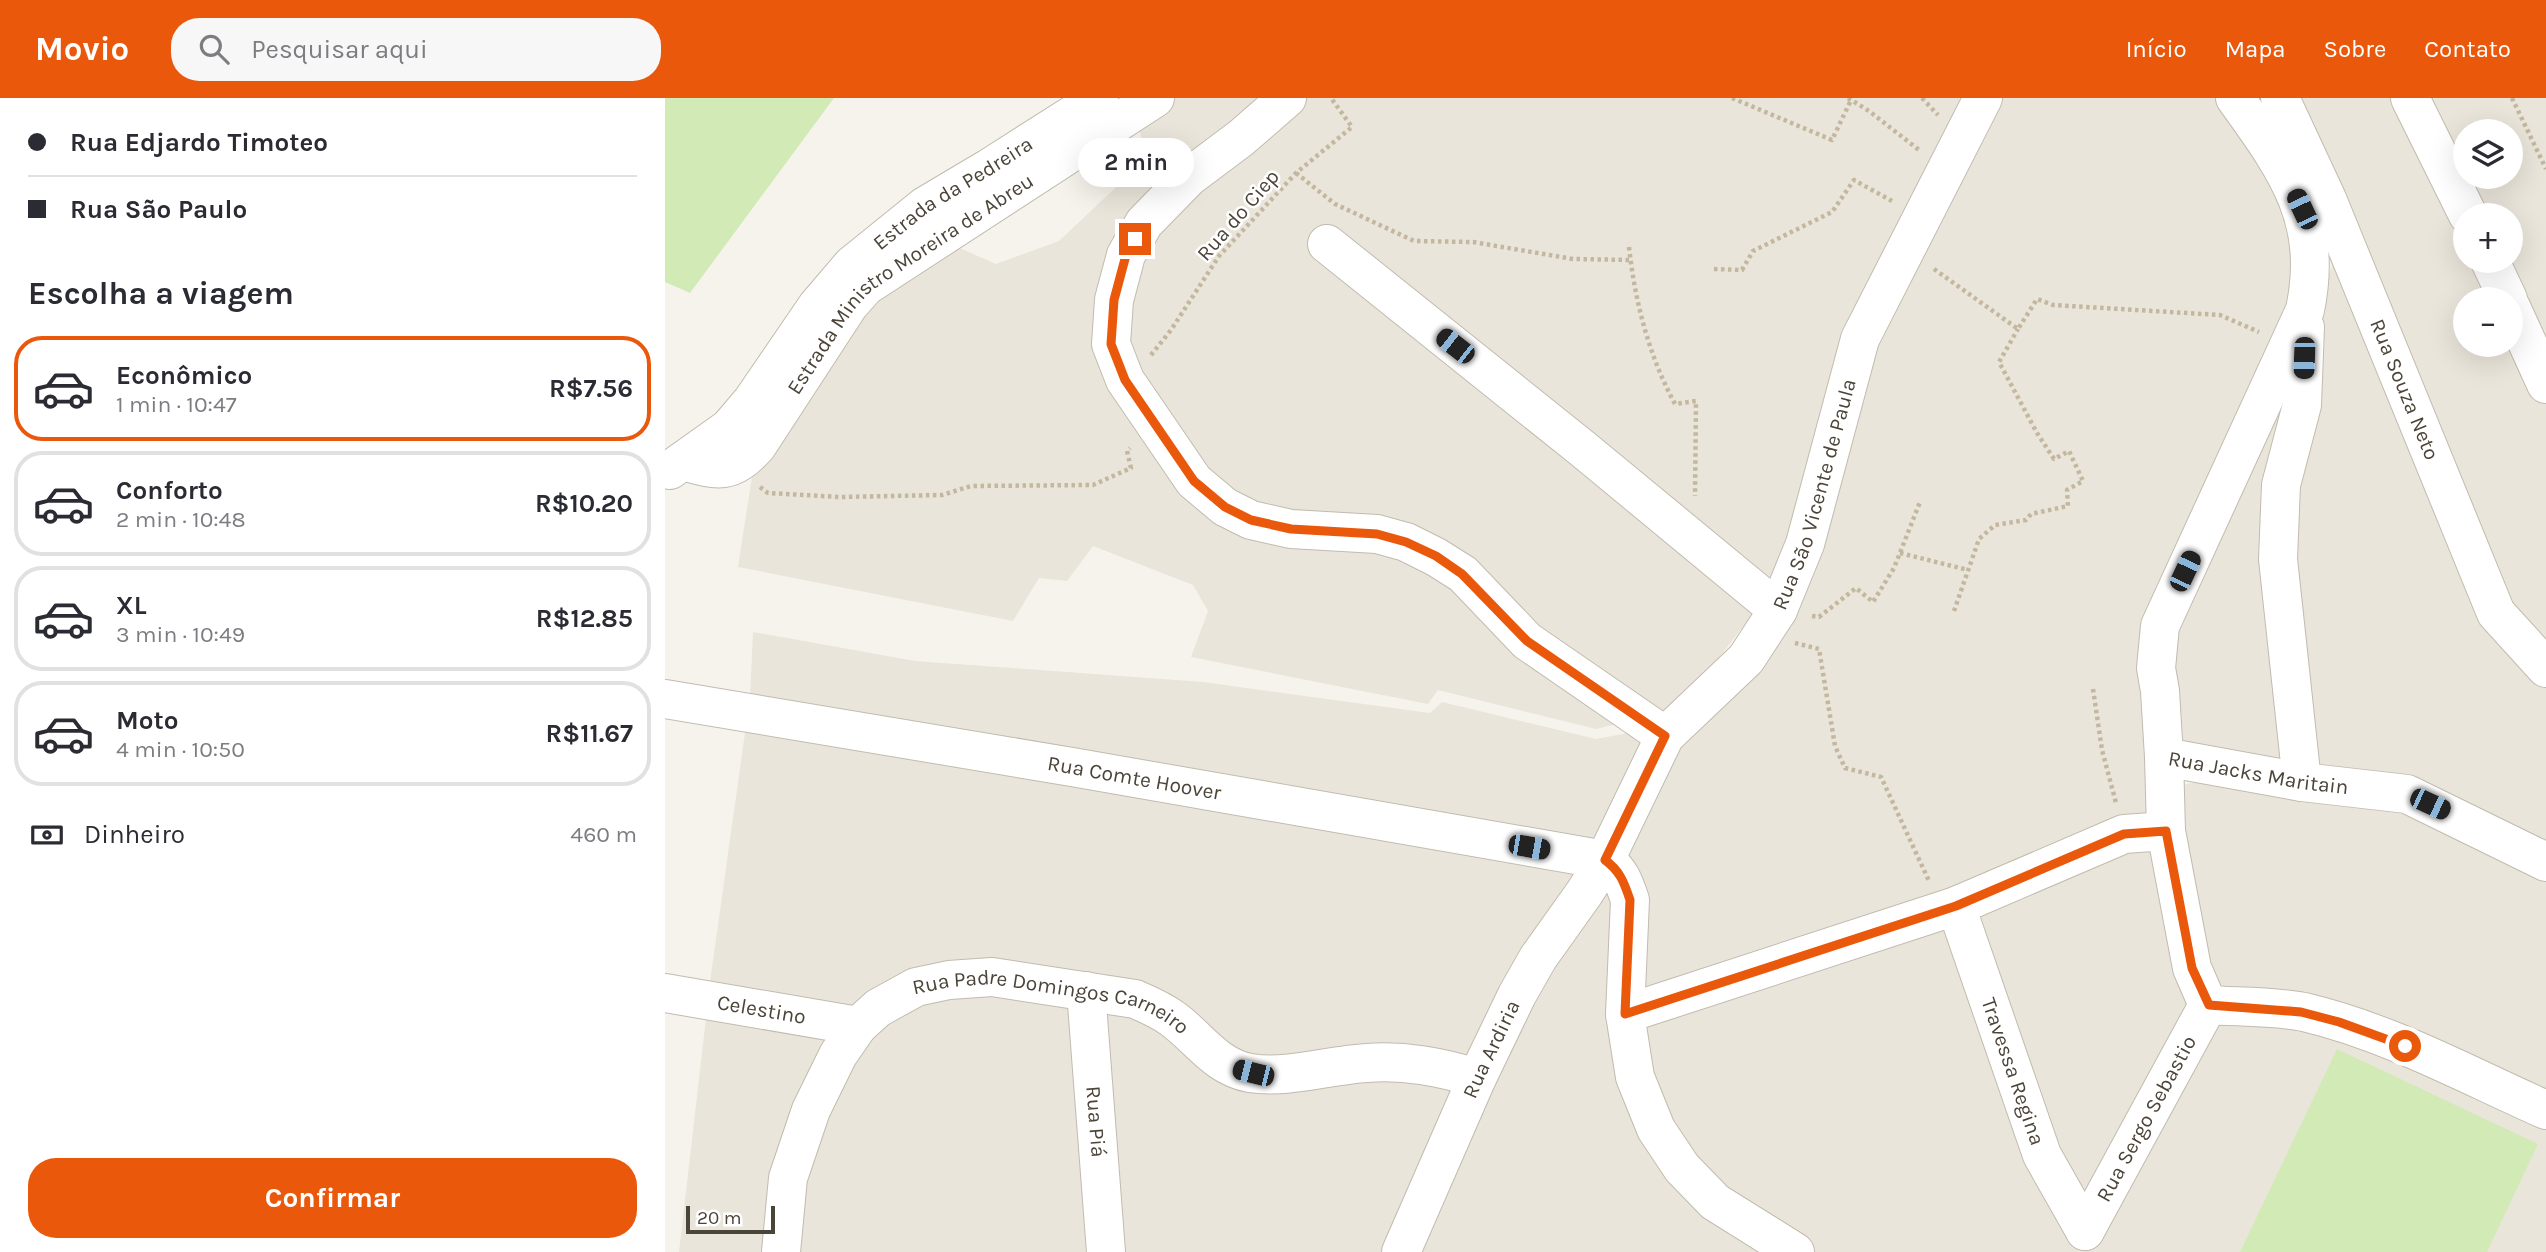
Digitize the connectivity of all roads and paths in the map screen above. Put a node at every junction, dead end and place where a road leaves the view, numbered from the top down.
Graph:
1 (1099, 98) edge
2 (1155, 98) edge
3 (1287, 98) edge
4 (1331, 98) edge
5 (1732, 98) edge
6 (1983, 98) edge
7 (2235, 98) edge
8 (2280, 98) edge
9 (2410, 98) edge
10 (2512, 98) edge
11 (1850, 99) edge
12 (2546, 169) edge
13 (1945, 170) junction
14 (1296, 173) junction
15 (2462, 203) edge
16 (1920, 218) junction
17 (1327, 244) dead end
18 (1629, 247) dead end
19 (1630, 260) junction
20 (1929, 265) dead end
21 (1714, 269) dead end
22 (2305, 310) junction
23 (2018, 329) junction
24 (2523, 333) edge
25 (2289, 345) junction
26 (2546, 384) edge
27 (1150, 417) junction
28 (735, 467) junction
29 (674, 468) edge
30 (1695, 500) dead end
31 (1920, 502) dead end
32 (1900, 553) junction
33 (1968, 570) junction
34 (1954, 611) dead end
35 (1771, 622) junction
36 (2546, 668) edge
37 (2093, 689) dead end
38 (665, 699) edge
39 (1665, 736) junction
40 (2164, 757) junction
41 (2302, 782) junction
42 (2166, 831) junction
43 (2124, 834) junction
44 (1605, 860) junction
45 (2546, 862) edge
46 (1949, 908) junction
47 (1086, 991) junction
48 (665, 993) edge
49 (2209, 1005) junction
50 (1625, 1014) junction
51 (858, 1026) junction
52 (1477, 1078) junction
53 (2546, 1110) edge
54 (2085, 1231) joint
55 (781, 1252) edge
56 (1105, 1252) edge
57 (1401, 1252) edge
58 (1795, 1252) edge

1 - 29 street, Estrada da Pedreira
2 - 28 street, Estrada Ministro Moreira de Abreu
3 - 27 street
4 - 14 path, Rua do Ciep
5 - 11 path
6 - 13 street, Rua São Vicente de Paula
7 - 22 street, Rua Jacks Maritain
8 - 36 street, Rua Souza Neto
9 - 15 street
10 - 12 path
11 - 13 path
13 - 16 street, Rua São Vicente de Paula
14 - 19 path
14 - 27 path, Rua do Ciep
16 - 21 path
16 - 35 street, Rua São Vicente de Paula
17 - 35 street
18 - 19 path
19 - 30 path
20 - 23 path
22 - 25 street, Rua Jacks Maritain
22 - 41 street
23 - 25 path
23 - 33 path
24 - 26 street
25 - 40 street, Rua Jacks Maritain
27 - 28 path
27 - 39 street
28 - 29 street
31 - 32 path
32 - 33 path
32 - 35 path
33 - 34 path
35 - 39 street, Rua São Vicente de Paula
35 - 46 path
37 - 43 path
38 - 44 street, Rua Comte Hoover
39 - 44 street, Rua São Vicente de Paula
40 - 41 street, Rua Jacks Maritain
40 - 42 street
41 - 45 street, Rua Jacks Maritain
42 - 43 street
42 - 49 street
43 - 46 street
44 - 50 street
44 - 52 street, Rua Ardiria
46 - 50 street
46 - 54 street, Travessa Regina
47 - 51 street, Rua Padre Domingos Carneiro
47 - 52 street, Rua Padre Domingos Carneiro
47 - 56 street, Rua Piá
48 - 51 street, Celestino
49 - 53 street
49 - 54 street, Rua Sergo Sebastio
50 - 58 street
51 - 55 street, Rua Padre Domingos Carneiro
52 - 57 street, Rua Ardiria

